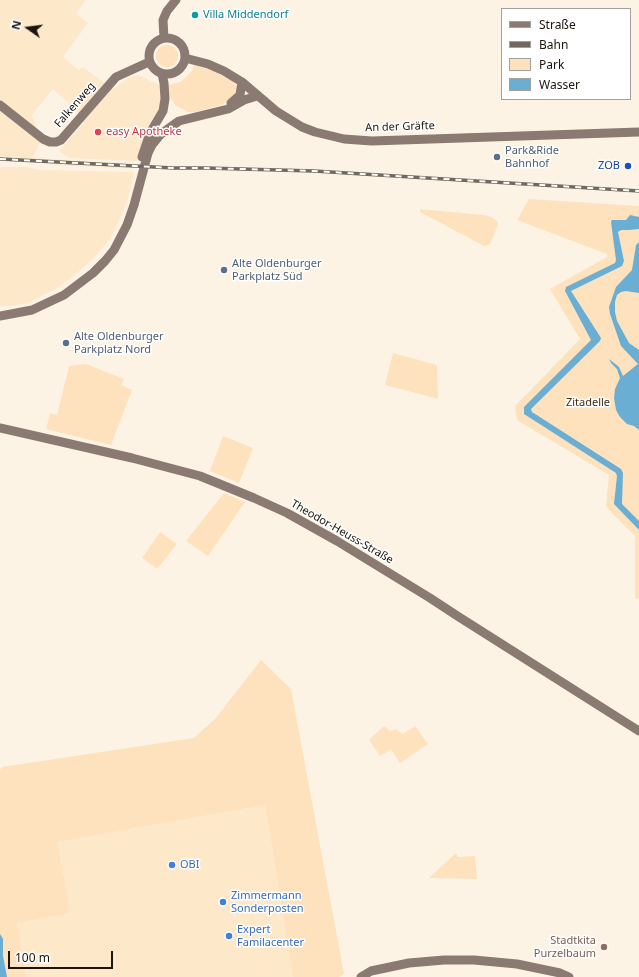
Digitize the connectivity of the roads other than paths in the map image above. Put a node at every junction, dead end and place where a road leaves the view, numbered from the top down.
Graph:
1 (176, 0) edge
2 (164, 38) junction
3 (185, 58) junction
4 (149, 62) junction
5 (162, 74) junction
6 (242, 82) junction
7 (258, 96) junction
8 (0, 105) edge
9 (218, 111) junction
10 (639, 132) edge
11 (140, 180) junction
12 (0, 316) edge
13 (0, 428) edge
14 (639, 731) edge
15 (361, 977) edge
16 (569, 977) edge

1 - 2 main road
2 - 3 main road
2 - 4 main road
3 - 5 main road
3 - 6 main road, An der Gräfte
4 - 5 main road
4 - 8 main road, Falkenweg
5 - 11 main road
6 - 7 main road, An der Gräfte
6 - 9 main road
7 - 9 main road
7 - 10 main road, An der Gräfte
9 - 11 main road
11 - 12 main road
13 - 14 main road, Theodor-Heuss-Straße
15 - 16 main road

